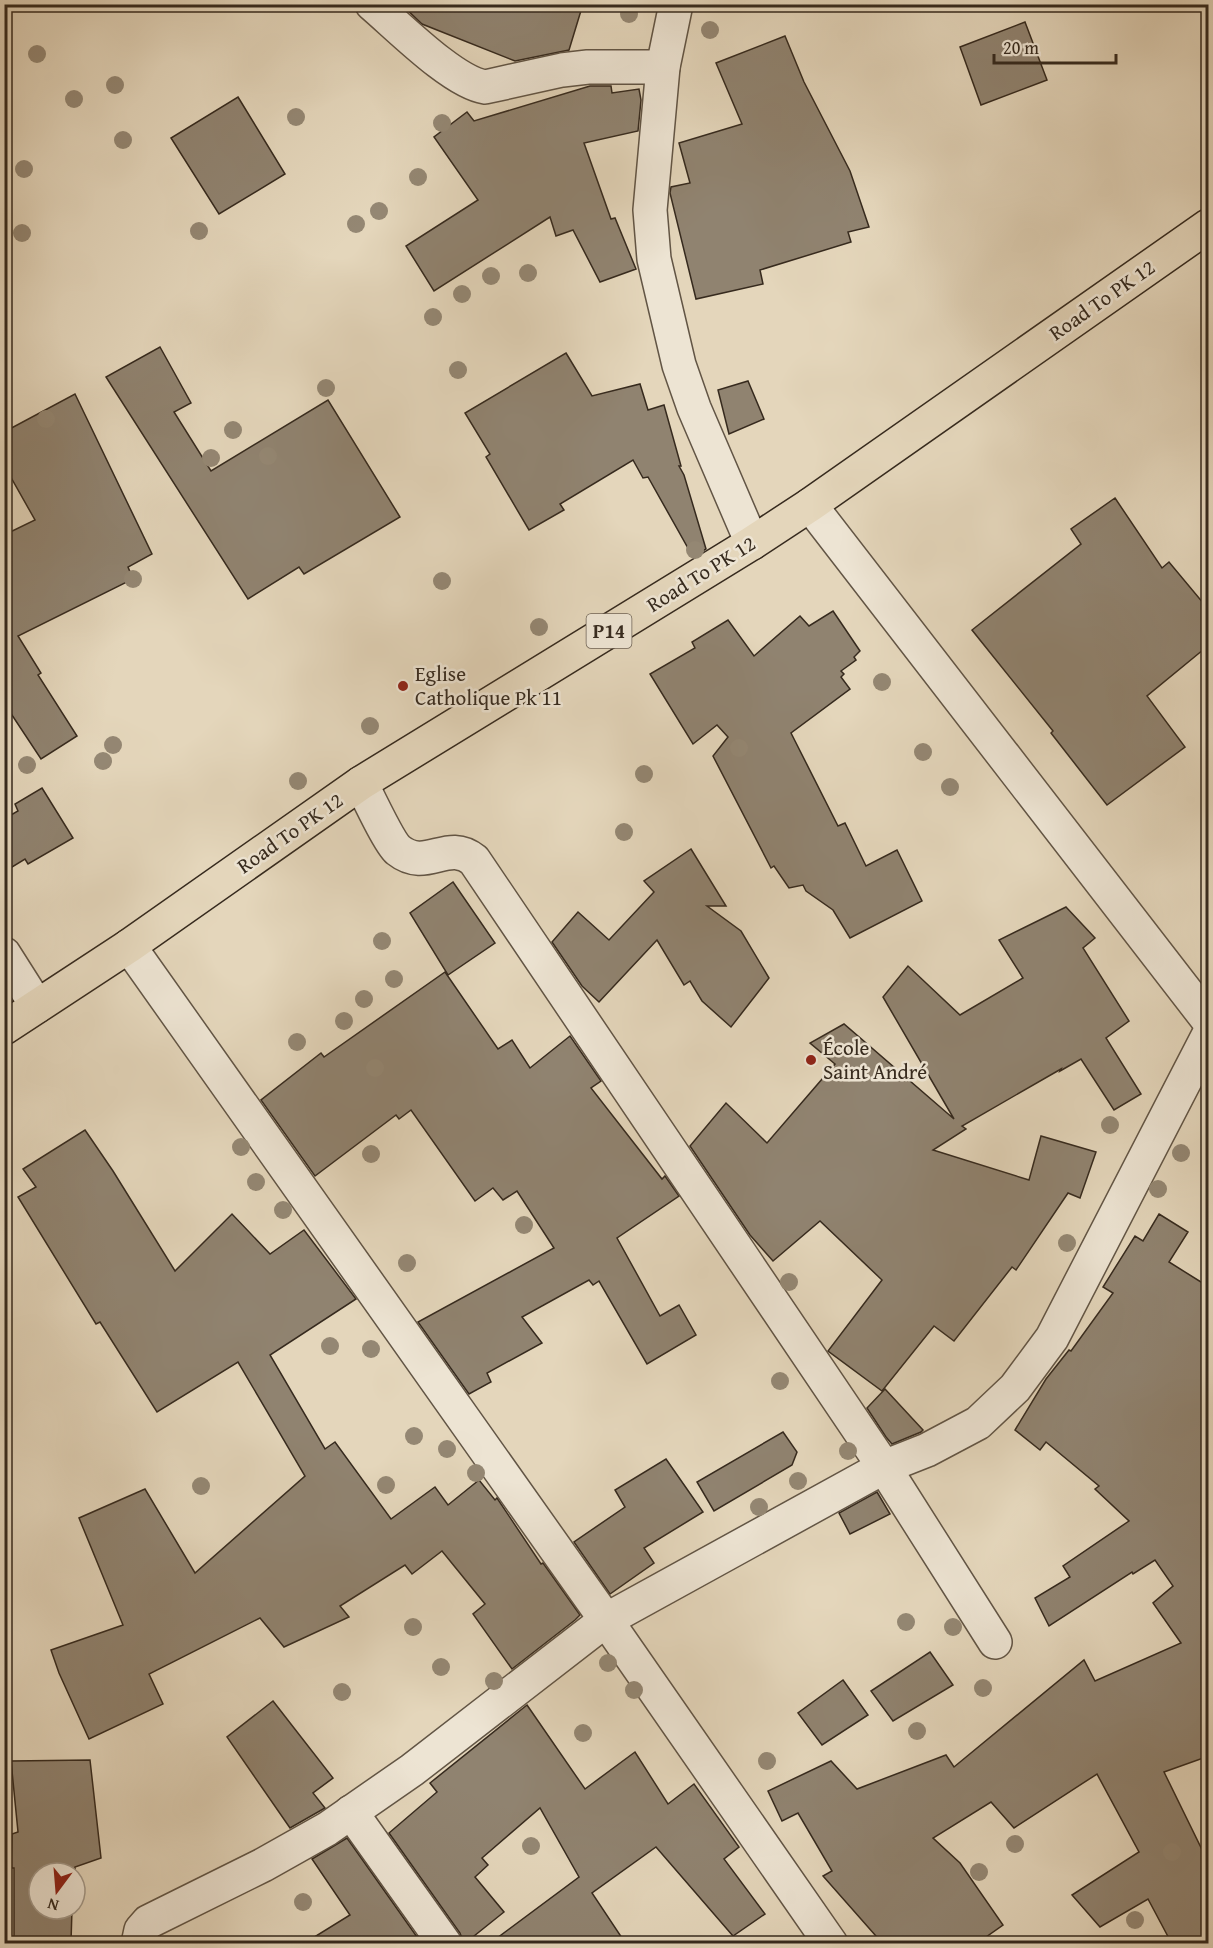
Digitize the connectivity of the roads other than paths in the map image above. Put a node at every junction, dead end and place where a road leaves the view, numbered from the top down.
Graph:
1 (372, 4) edge
2 (676, 4) edge
3 (663, 67) junction
4 (1209, 226) edge
5 (810, 505) junction
6 (752, 543) junction
7 (361, 783) junction
8 (129, 946) junction
9 (4, 954) edge
10 (1203, 999) edge
11 (38, 1006) junction
12 (4, 1028) edge
13 (1209, 1036) edge
14 (884, 1467) junction
15 (606, 1620) junction
16 (994, 1642) dead end
17 (351, 1812) junction
18 (138, 1944) edge
19 (445, 1944) edge
20 (831, 1944) edge

1 - 3 street
2 - 3 street
3 - 6 street
4 - 5 main road, Road To PK 12 / P14
5 - 6 main road, Road To PK 12 / P14
5 - 10 street
6 - 7 main road, Road To PK 12 / P14
7 - 8 main road, Road To PK 12 / P14
7 - 14 street
8 - 11 main road, Road To PK 12 / P14
8 - 15 street
9 - 11 street
11 - 12 main road, Road To PK 12 / P14
13 - 14 street
14 - 15 street
14 - 16 street
15 - 17 street
15 - 20 street
17 - 18 street
17 - 19 street

